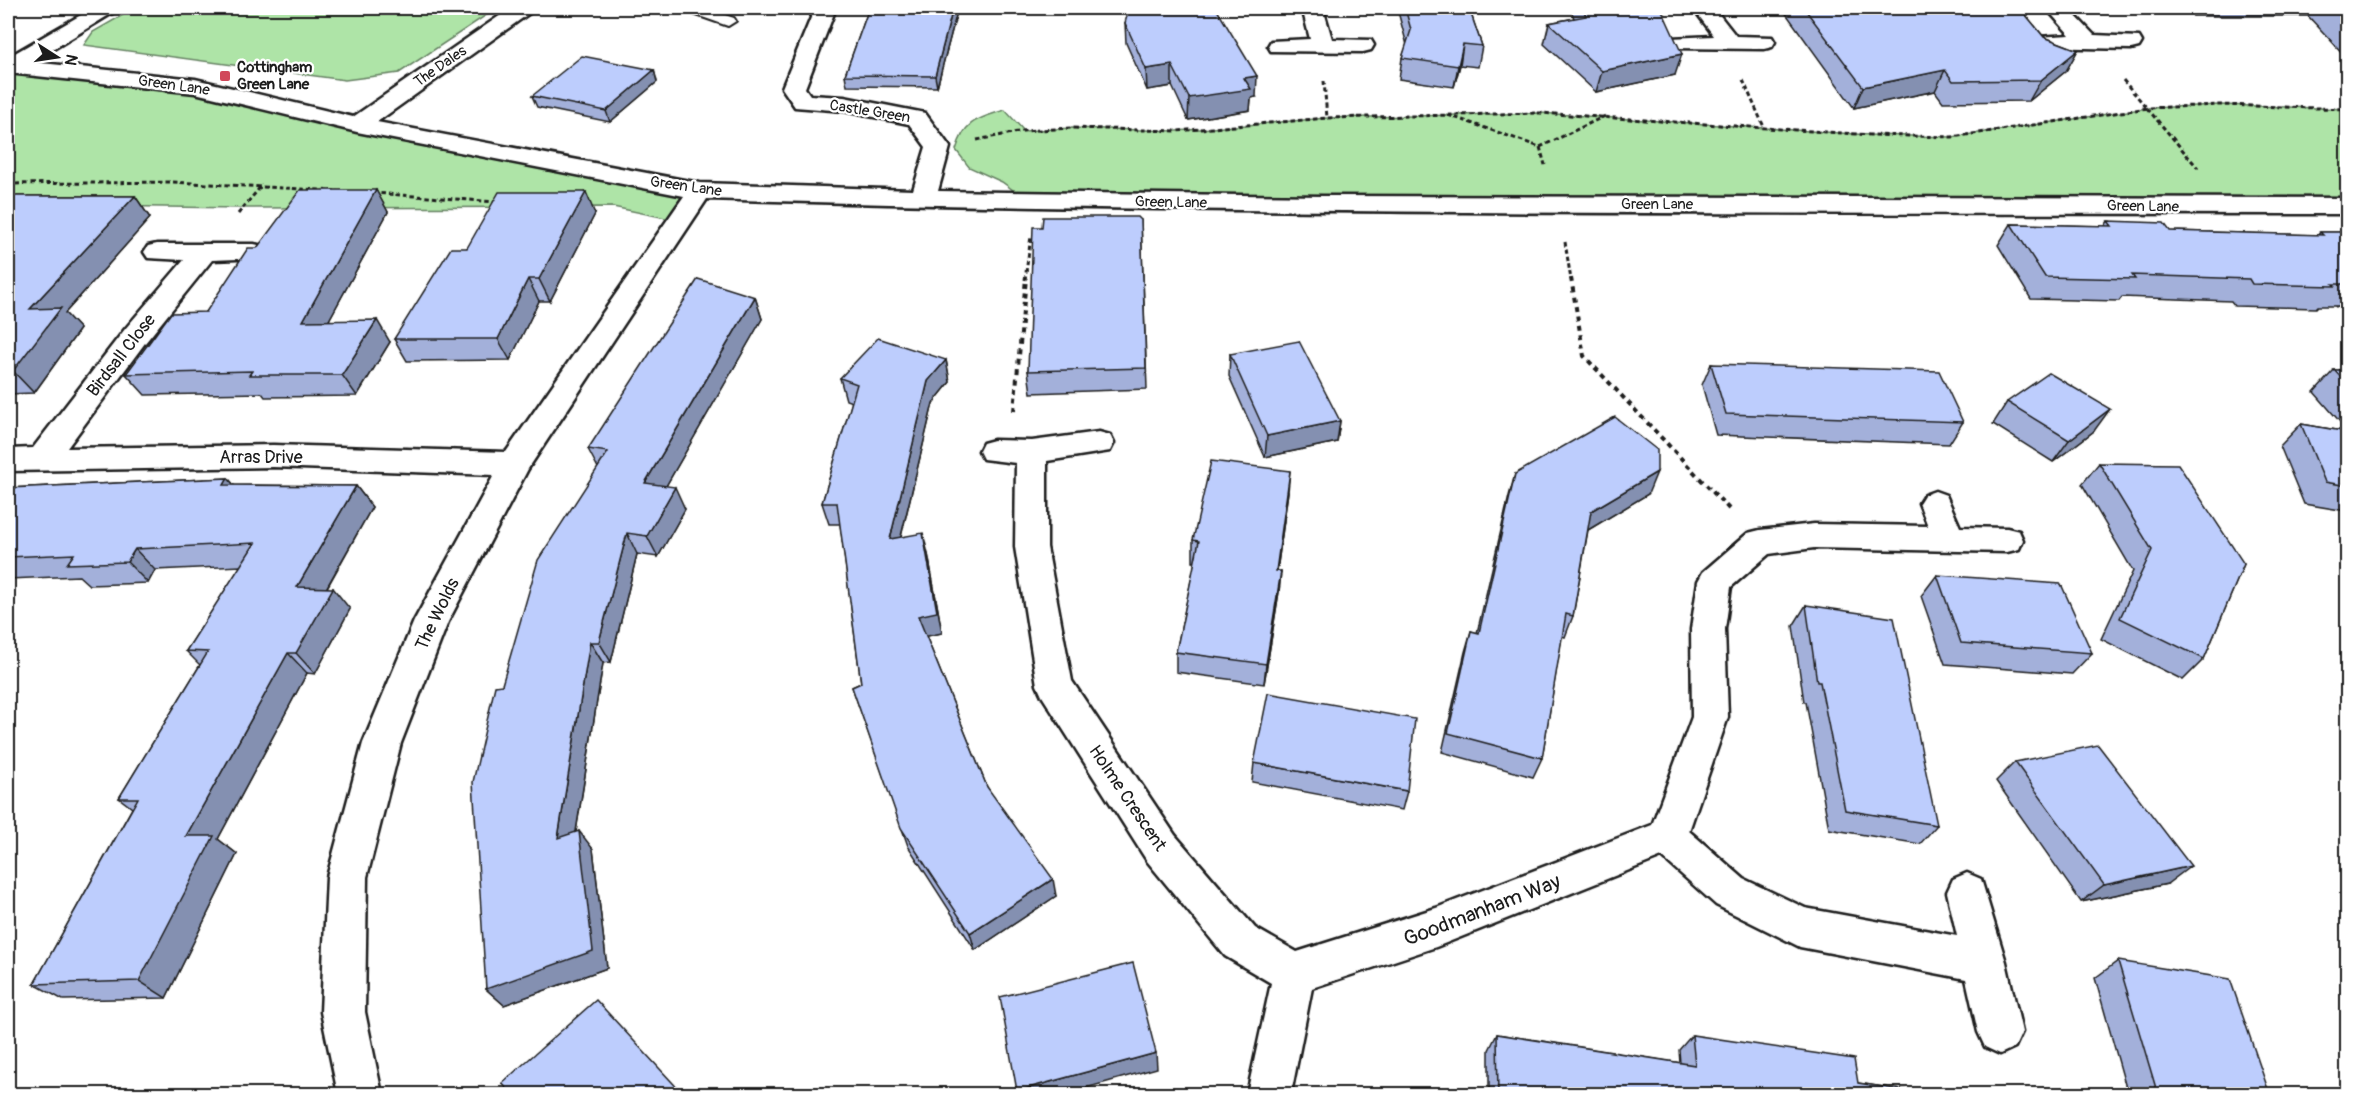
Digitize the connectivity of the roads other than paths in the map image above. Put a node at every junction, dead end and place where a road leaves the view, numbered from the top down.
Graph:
1 (107, 8) edge
2 (524, 8) edge
3 (690, 8) edge
4 (826, 8) edge
5 (1313, 8) edge
6 (1704, 8) edge
7 (2057, 8) edge
8 (728, 21) dead end
9 (1729, 42) junction
10 (1764, 42) dead end
11 (2045, 42) edge
12 (2088, 42) junction
13 (2131, 42) dead end
14 (1678, 43) edge
15 (1322, 44) junction
16 (1363, 45) dead end
17 (1279, 46) dead end
18 (8, 66) edge
19 (357, 125) junction
20 (700, 191) junction
21 (924, 197) junction
22 (2348, 206) edge
23 (157, 252) dead end
24 (205, 252) junction
25 (254, 252) edge
26 (1100, 443) dead end
27 (8, 460) edge
28 (41, 460) junction
29 (515, 464) junction
30 (1935, 503) dead end
31 (1949, 539) junction
32 (2007, 540) dead end
33 (1667, 837) junction
34 (1967, 892) dead end
35 (1984, 962) junction
36 (1294, 973) junction
37 (2000, 1032) dead end
38 (360, 1095) edge
39 (1269, 1095) edge

1 - 18 street
2 - 19 street, The Dales
3 - 8 lane
4 - 21 street, Castle Green
5 - 15 street
6 - 9 street
7 - 12 street
9 - 10 street
9 - 14 street
11 - 12 street
12 - 13 street
15 - 16 street
15 - 17 street
18 - 19 street, Green Lane
19 - 20 street, Green Lane
20 - 21 street, Green Lane
20 - 29 street, The Wolds
21 - 22 street, Green Lane
23 - 24 street
24 - 25 street
24 - 28 street, Birdsall Close
26 - 36 street, Holme Crescent
27 - 28 street, Arras Drive
28 - 29 street, Arras Drive
29 - 38 street, The Wolds
30 - 31 street
31 - 32 street
31 - 33 street
33 - 35 street
33 - 36 street, Goodmanham Way
34 - 35 street
35 - 37 street
36 - 39 street

